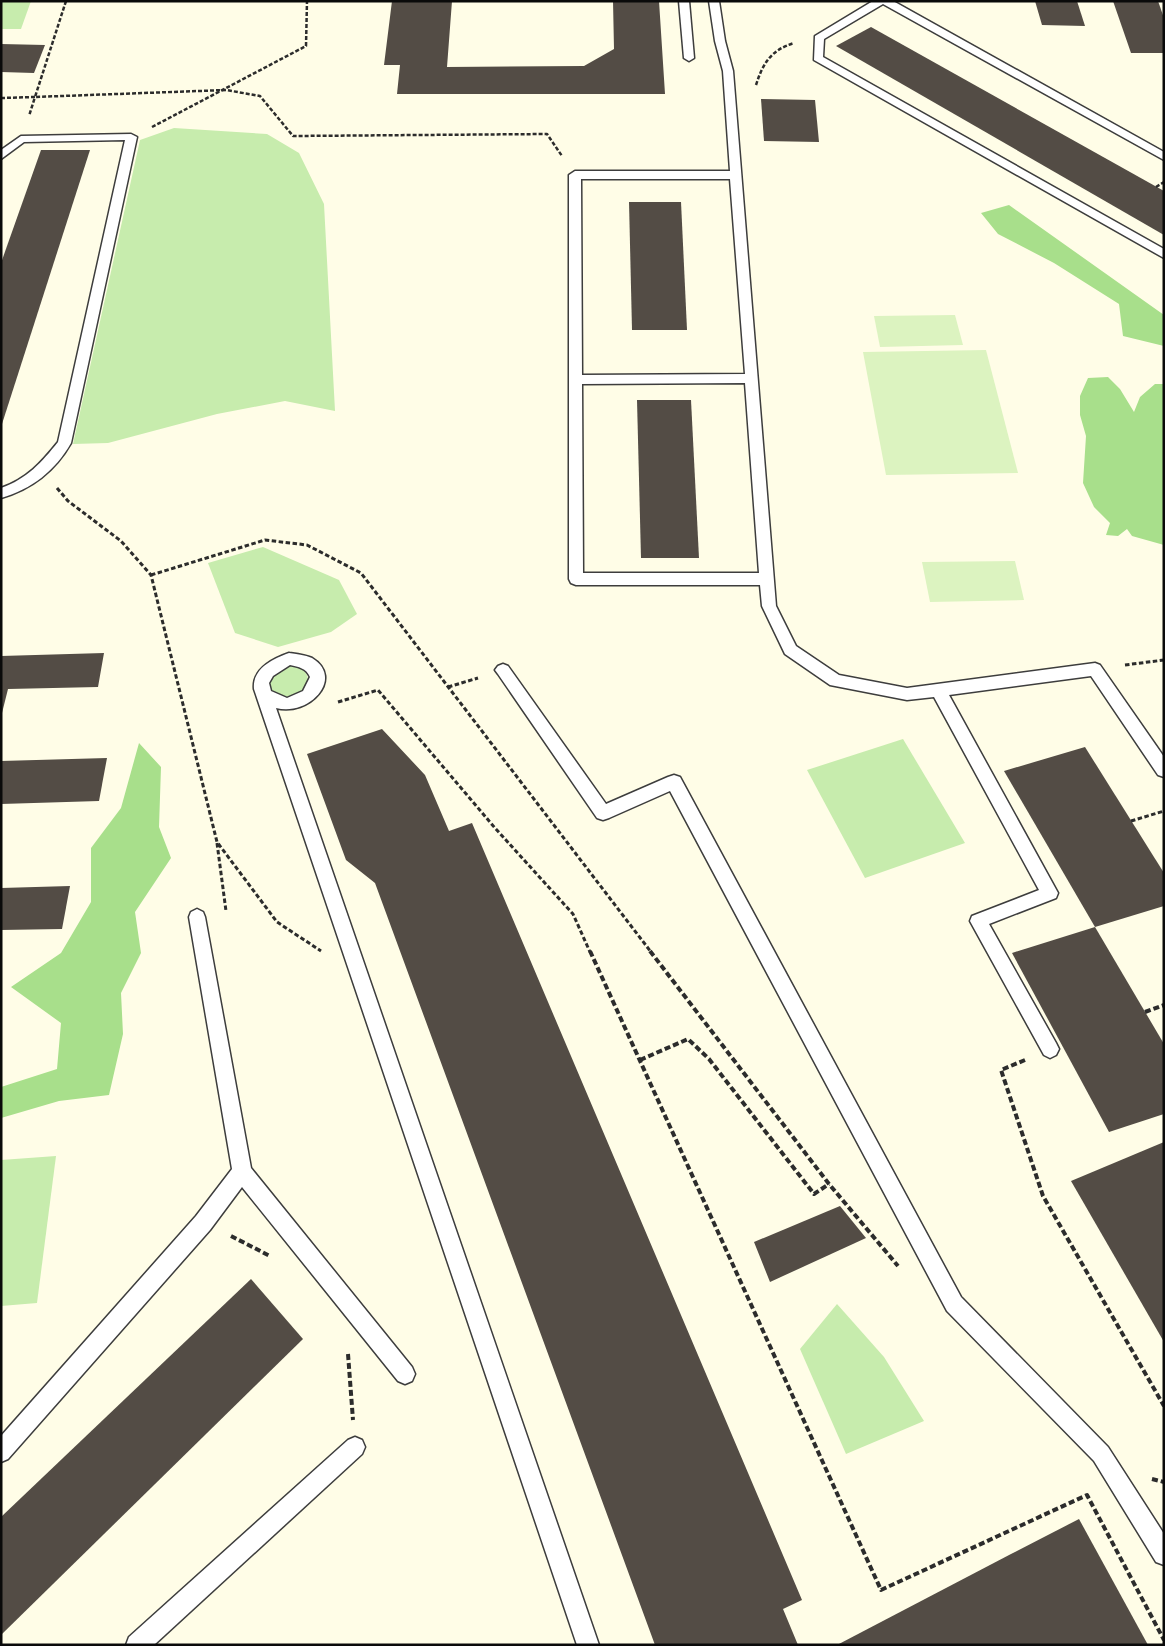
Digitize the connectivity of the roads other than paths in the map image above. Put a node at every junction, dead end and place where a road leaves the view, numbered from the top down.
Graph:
1 (684, 1) edge
2 (714, 1) edge
3 (881, 1) edge
4 (885, 1) edge
5 (689, 58) dead end
6 (1, 156) edge
7 (1164, 157) edge
8 (736, 175) junction
9 (1164, 254) edge
10 (752, 378) junction
11 (576, 380) junction
12 (1, 493) edge
13 (767, 579) junction
14 (502, 670) dead end
15 (262, 690) dead end
16 (939, 691) junction
17 (1164, 770) edge
18 (197, 917) dead end
19 (1050, 1049) dead end
20 (242, 1172) junction
21 (405, 1374) dead end
22 (356, 1447) road end
23 (1, 1452) edge
24 (1164, 1554) edge
25 (137, 1645) edge
26 (588, 1645) edge

1 - 5 lane
2 - 8 lane
3 - 9 lane
4 - 7 lane
6 - 12 lane
8 - 10 lane
8 - 11 lane
10 - 11 lane
10 - 13 lane
11 - 13 lane
13 - 16 lane
14 - 24 lane
15 - 26 lane
16 - 17 lane
16 - 19 lane
18 - 20 lane
20 - 21 lane
20 - 23 lane
22 - 25 lane

